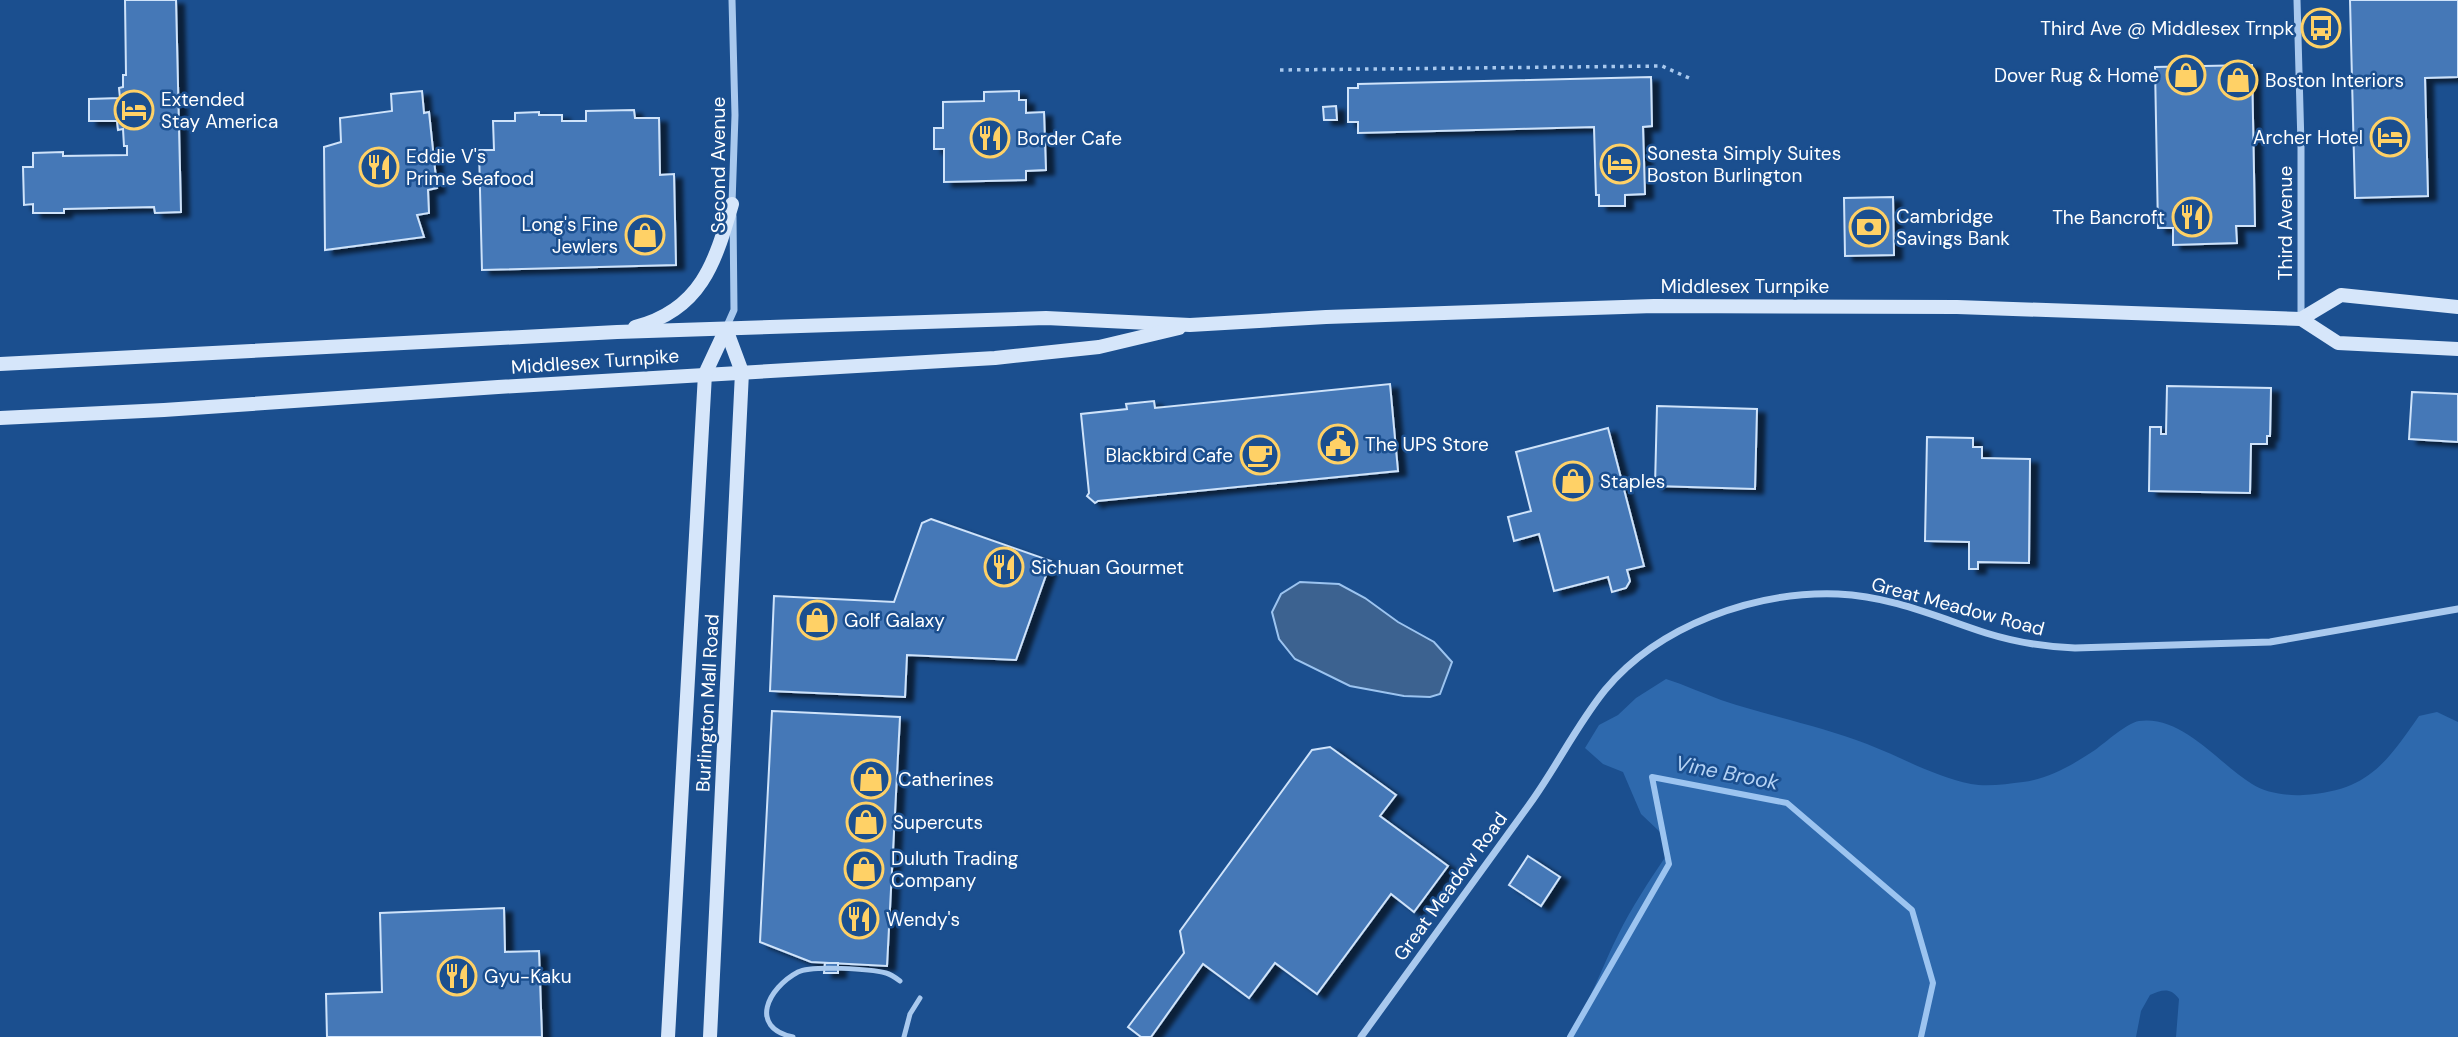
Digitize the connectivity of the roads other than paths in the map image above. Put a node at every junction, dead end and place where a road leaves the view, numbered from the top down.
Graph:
1 (732, 0) edge
2 (2297, 0) edge
3 (732, 204) junction
4 (2458, 307) edge
5 (2301, 319) junction
6 (1190, 325) junction
7 (726, 329) junction
8 (617, 332) junction
9 (2458, 349) edge
10 (0, 364) edge
11 (742, 372) junction
12 (705, 374) junction
13 (0, 418) edge
14 (2458, 609) edge
15 (900, 981) dead end
16 (920, 998) dead end
17 (668, 1037) edge
18 (710, 1037) edge
19 (793, 1037) edge
20 (904, 1037) edge
21 (1361, 1037) edge

1 - 3 street, Second Avenue
2 - 5 street, Third Avenue
3 - 7 street, Second Avenue
3 - 8 main road
4 - 5 main road
5 - 6 main road, Middlesex Turnpike
5 - 9 main road
6 - 7 main road, Middlesex Turnpike
6 - 11 main road, Middlesex Turnpike
7 - 8 main road, Middlesex Turnpike
7 - 11 main road
7 - 12 main road
8 - 10 main road, Middlesex Turnpike
11 - 12 main road, Middlesex Turnpike
11 - 18 main road, Burlington Mall Road
12 - 13 main road, Middlesex Turnpike
12 - 17 main road, Burlington Mall Road
14 - 21 street, Great Meadow Road
15 - 19 lane
16 - 20 lane

